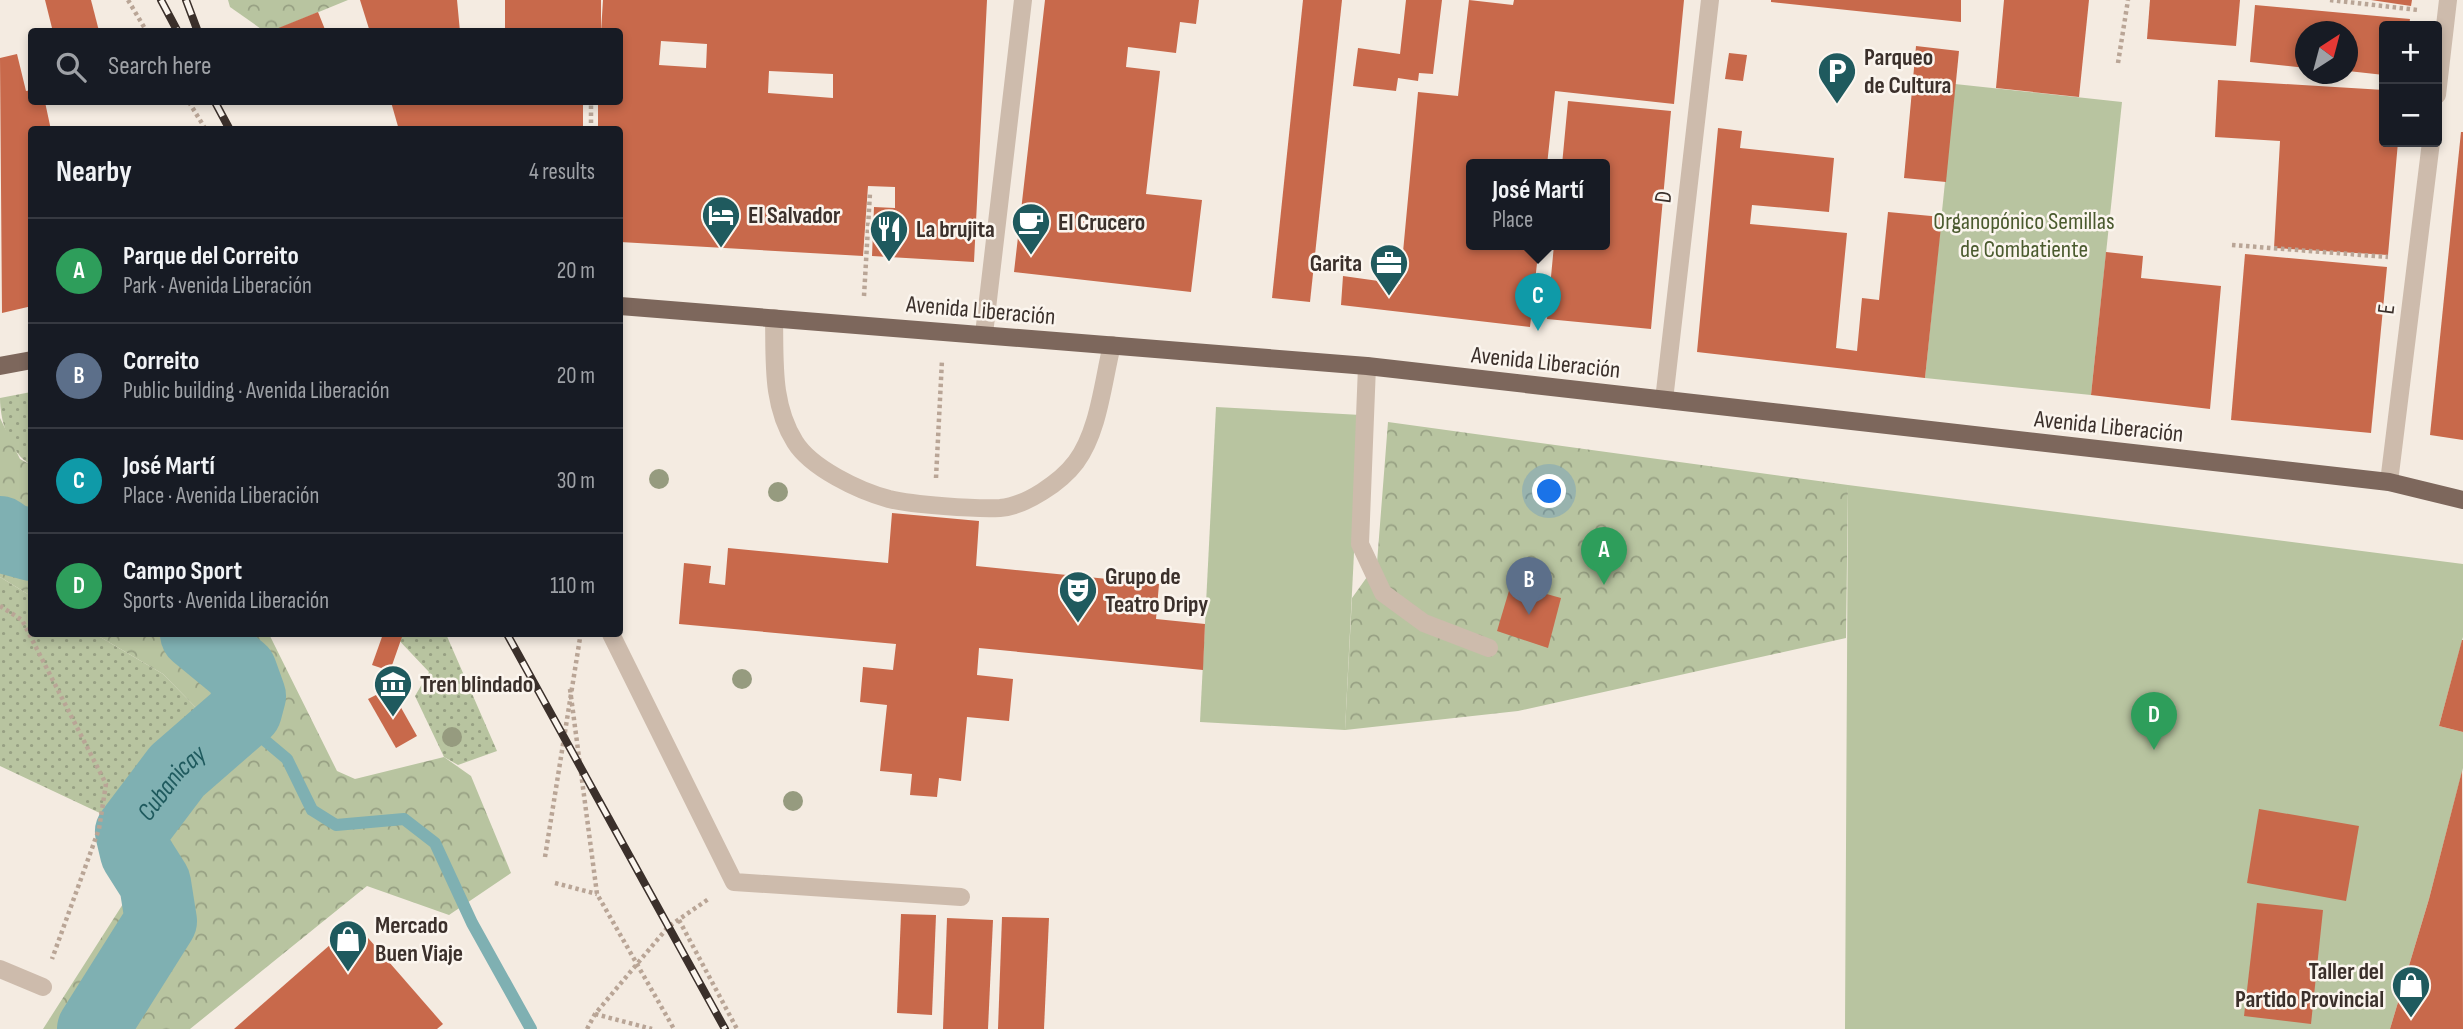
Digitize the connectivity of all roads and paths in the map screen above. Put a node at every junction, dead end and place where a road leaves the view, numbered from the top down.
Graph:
1 (128, 0) edge
2 (1023, 0) edge
3 (1710, 0) edge
4 (2128, 0) edge
5 (2330, 0) edge
6 (2448, 7) edge
7 (145, 28) edge
8 (2118, 63) dead end
9 (2438, 84) edge
10 (191, 105) edge
11 (592, 105) edge
12 (204, 126) edge
13 (591, 126) edge
14 (2430, 147) edge
15 (870, 193) dead end
16 (2232, 245) dead end
17 (2417, 259) junction
18 (623, 306) edge
19 (774, 318) junction
20 (863, 325) junction
21 (944, 332) junction
22 (984, 334) junction
23 (1112, 345) junction
24 (28, 361) edge
25 (0, 366) edge
26 (1367, 366) junction
27 (1664, 400) junction
28 (2389, 482) junction
29 (2463, 500) edge
30 (935, 503) junction
31 (0, 606) edge
32 (28, 632) edge
33 (31, 637) edge
34 (580, 637) edge
35 (612, 637) edge
36 (1489, 648) dead end
37 (570, 689) junction
38 (545, 857) dead end
39 (734, 882) junction
40 (555, 883) dead end
41 (597, 894) junction
42 (961, 897) dead end
43 (679, 919) junction
44 (637, 964) junction
45 (0, 969) edge
46 (43, 987) joint
47 (595, 1014) junction
48 (587, 1029) edge
49 (652, 1029) edge
50 (674, 1029) edge
51 (737, 1029) edge

1 - 7 path
2 - 22 street
3 - 27 street, D
4 - 8 path
5 - 6 path
6 - 9 street
10 - 12 path
11 - 13 path
14 - 17 street, E
15 - 20 path
16 - 17 path
17 - 28 street, E
18 - 19 main road, Avenida Liberación
19 - 20 main road, Avenida Liberación
19 - 30 street
20 - 21 main road, Avenida Liberación
21 - 22 main road, Avenida Liberación
21 - 30 path
22 - 23 main road, Avenida Liberación
23 - 26 main road, Avenida Liberación
23 - 30 street
24 - 25 main road
26 - 27 main road, Avenida Liberación
26 - 36 street
27 - 28 main road, Avenida Liberación
28 - 29 main road, Avenida Liberación
31 - 32 path
33 - 46 path
34 - 37 path
35 - 39 street
37 - 38 path
37 - 41 path
39 - 42 street
39 - 43 path
40 - 41 path
41 - 44 path
43 - 44 path
43 - 51 path
44 - 47 path
44 - 50 path
45 - 46 street
47 - 48 path
47 - 49 path

